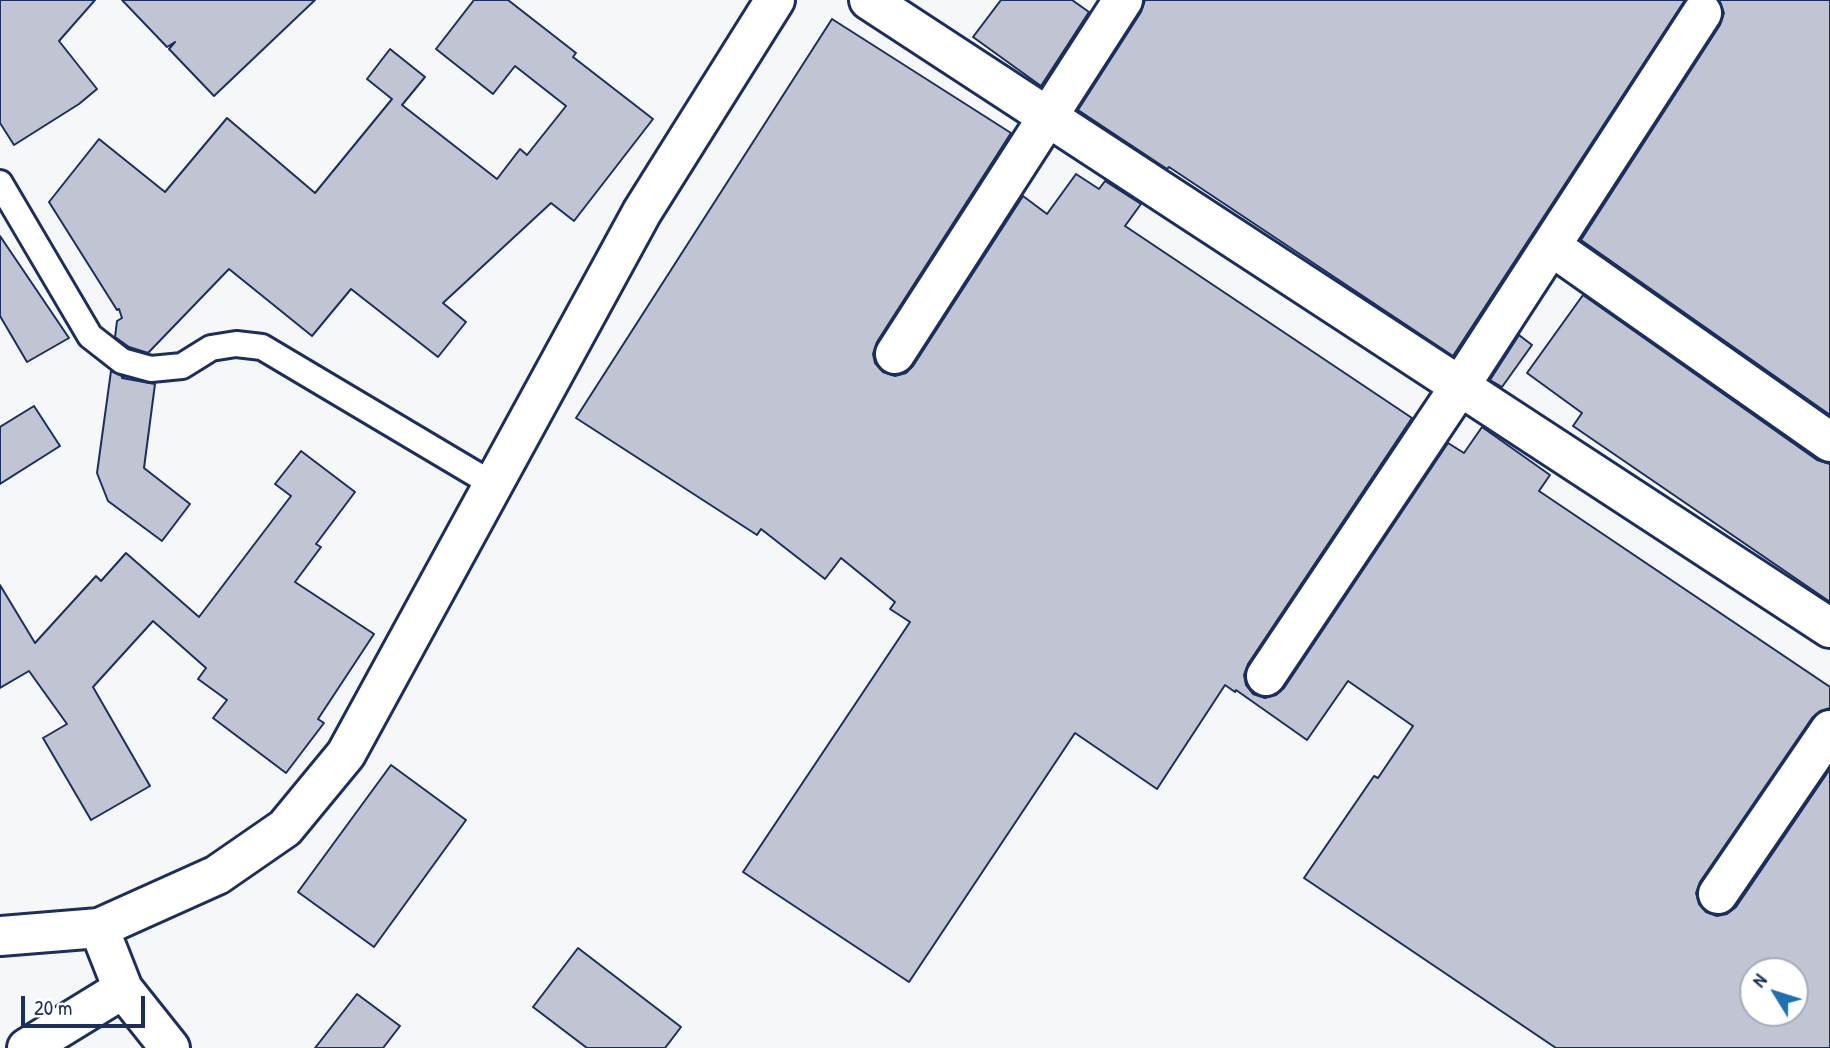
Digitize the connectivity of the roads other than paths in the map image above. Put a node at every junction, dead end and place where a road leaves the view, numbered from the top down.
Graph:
1 (775, 0) edge
2 (869, 0) edge
3 (1123, 0) edge
4 (1702, 13) dead end
5 (1048, 117) junction
6 (0, 183) edge
7 (1551, 246) junction
8 (895, 354) dead end
9 (1460, 386) junction
10 (1830, 442) edge
11 (494, 485) junction
12 (1830, 628) edge
13 (1266, 676) dead end
14 (1830, 730) edge
15 (1718, 894) dead end
16 (99, 928) junction
17 (0, 936) edge
18 (123, 989) junction
19 (27, 1048) edge
20 (170, 1048) edge

1 - 11 street
2 - 5 street
3 - 5 street
4 - 7 street
5 - 8 street
5 - 9 street
6 - 11 lane
7 - 9 street
7 - 10 street
9 - 12 street
9 - 13 street
11 - 16 street
14 - 15 street
16 - 17 street
16 - 18 street
18 - 19 street
18 - 20 street

